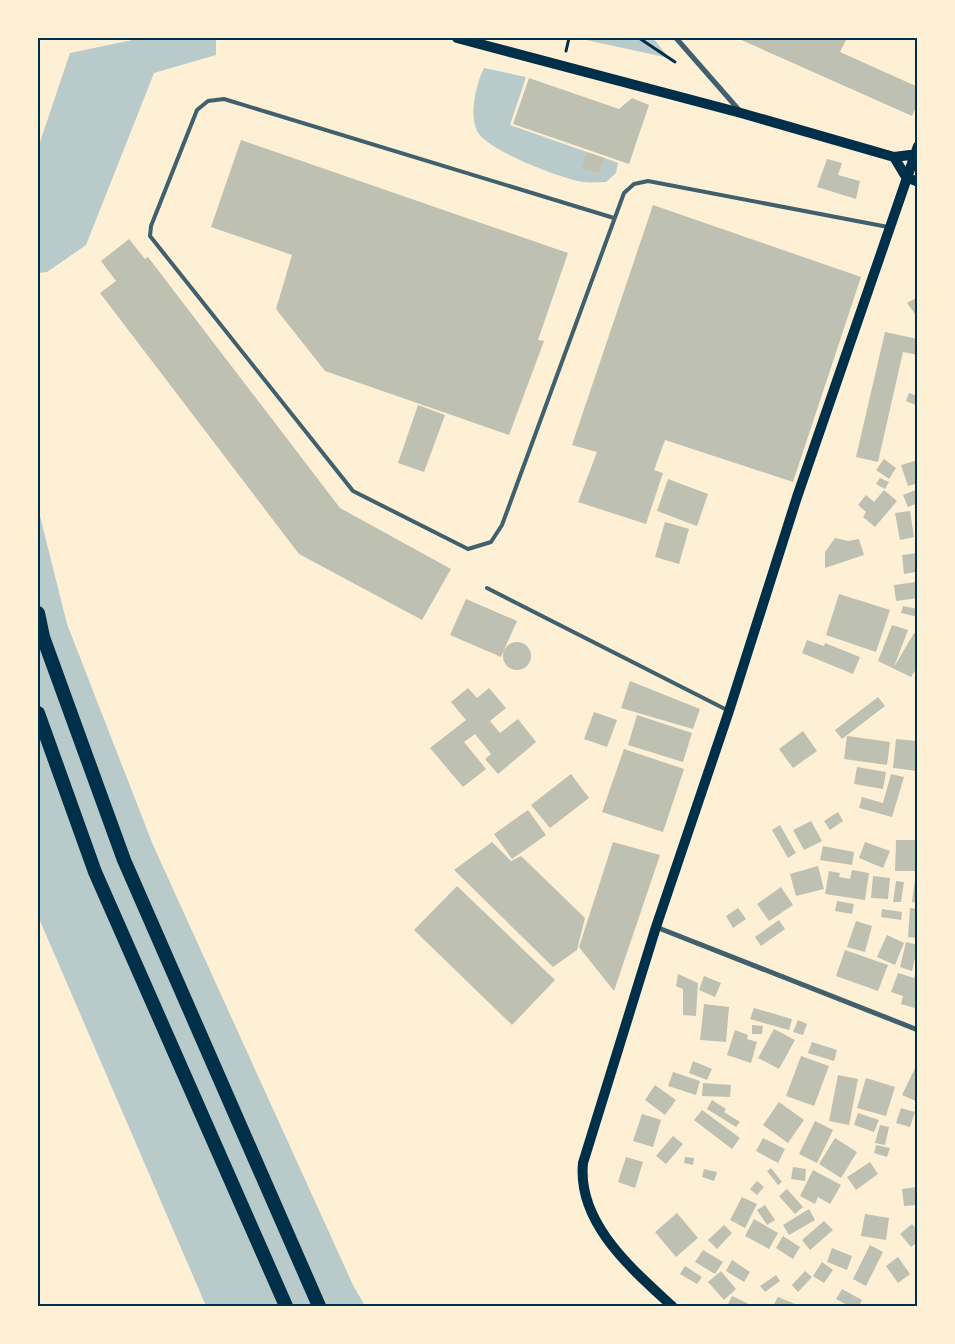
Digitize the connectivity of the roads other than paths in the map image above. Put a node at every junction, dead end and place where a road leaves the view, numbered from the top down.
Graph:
1 (457, 38) edge
2 (676, 38) edge
3 (478, 41) edge
4 (741, 113) junction
5 (917, 151) edge
6 (894, 158) junction
7 (906, 177) junction
8 (918, 182) edge
9 (614, 218) junction
10 (888, 227) junction
11 (488, 588) dead end
12 (38, 613) edge
13 (729, 710) junction
14 (38, 712) edge
15 (656, 927) junction
16 (918, 1030) edge
17 (286, 1306) edge
18 (320, 1306) edge
19 (672, 1306) edge

1 - 3 main road
2 - 4 street
3 - 4 main road
4 - 6 main road
5 - 6 main road
5 - 7 main road
6 - 7 main road
7 - 8 main road
7 - 10 main road
9 - 9 lane
9 - 10 lane
10 - 13 main road
11 - 13 lane
12 - 18 highway
13 - 15 main road
14 - 17 highway
15 - 16 street
15 - 19 main road

